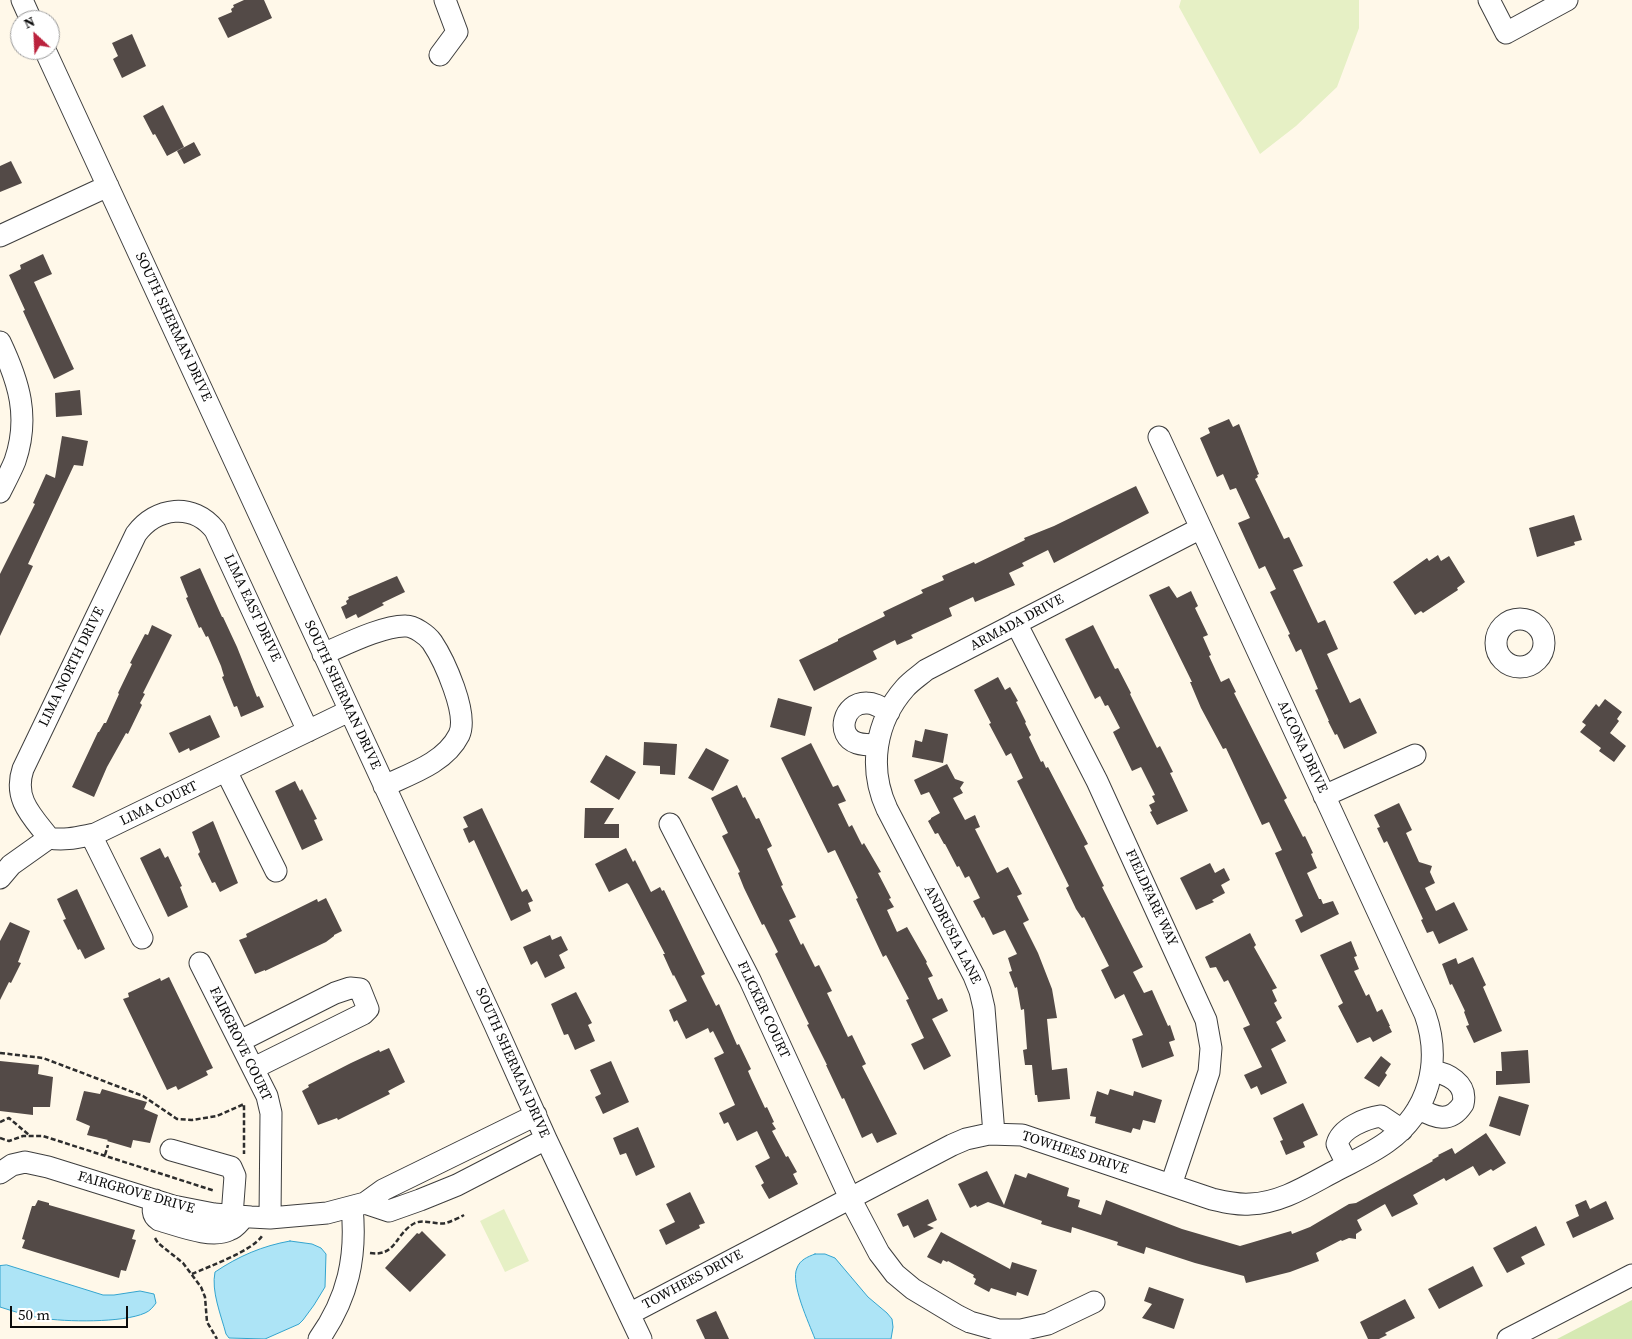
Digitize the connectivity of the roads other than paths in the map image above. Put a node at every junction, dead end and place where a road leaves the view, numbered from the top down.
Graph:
1 (445, 0) edge
2 (1489, 0) edge
3 (1567, 0) edge
4 (1543, 6) edge
5 (440, 55) dead end
6 (50, 60) edge
7 (108, 186) junction
8 (0, 236) edge
9 (0, 342) edge
10 (1159, 437) dead end
11 (0, 492) edge
12 (172, 511) joint
13 (1201, 528) junction
14 (1016, 623) junction
15 (323, 654) junction
16 (349, 711) junction
17 (889, 712) junction
18 (308, 731) junction
19 (877, 745) junction
20 (1415, 754) dead end
21 (226, 771) junction
22 (384, 786) junction
23 (1324, 796) junction
24 (670, 824) dead end
25 (90, 835) junction
26 (49, 838) junction
27 (276, 871) dead end
28 (0, 878) edge
29 (142, 938) dead end
30 (200, 963) dead end
31 (240, 1041) junction
32 (1431, 1066) junction
33 (254, 1068) junction
34 (1418, 1108) junction
35 (536, 1115) junction
36 (1402, 1130) junction
37 (994, 1134) junction
38 (546, 1139) junction
39 (171, 1150) dead end
40 (1347, 1164) junction
41 (2, 1169) edge
42 (1171, 1185) junction
43 (850, 1198) junction
44 (358, 1205) junction
45 (237, 1212) junction
46 (266, 1224) junction
47 (1632, 1275) edge
48 (1094, 1302) dead end
49 (629, 1314) junction
50 (319, 1339) edge
51 (641, 1339) edge
52 (1508, 1339) edge

1 - 5 street
2 - 4 street
3 - 4 street
6 - 7 street, SOUTH SHERMAN DRIVE
7 - 8 street
7 - 15 street, SOUTH SHERMAN DRIVE
9 - 11 street
10 - 13 street, ALCONA DRIVE
12 - 18 street, LIMA EAST DRIVE
12 - 26 street, LIMA NORTH DRIVE
13 - 14 street, ARMADA DRIVE
13 - 23 street, ALCONA DRIVE
14 - 17 street, ARMADA DRIVE
14 - 42 street, FIELDFARE WAY
15 - 16 street, SOUTH SHERMAN DRIVE
15 - 22 street
16 - 18 street, LIMA COURT
16 - 22 street, SOUTH SHERMAN DRIVE
17 - 19 street, ANDRUSIA LANE
17 - 19 street
18 - 21 street, LIMA COURT
19 - 37 street, ANDRUSIA LANE
20 - 23 street
21 - 25 street, LIMA COURT
21 - 27 street
22 - 35 street, SOUTH SHERMAN DRIVE
23 - 32 street, ALCONA DRIVE
24 - 43 street, FLICKER COURT
25 - 26 street, LIMA COURT
25 - 29 street
26 - 28 street
30 - 31 street, FAIRGROVE COURT
31 - 33 street, FAIRGROVE COURT
31 - 33 street
32 - 34 street, TOWHEES DRIVE
32 - 34 street
33 - 46 street, FAIRGROVE COURT
34 - 36 street, TOWHEES DRIVE
35 - 38 street, SOUTH SHERMAN DRIVE
35 - 44 street, FAIRGROVE DRIVE
36 - 40 street, TOWHEES DRIVE
36 - 40 street
37 - 42 street, TOWHEES DRIVE
37 - 43 street, TOWHEES DRIVE
38 - 44 street
38 - 49 street, SOUTH SHERMAN DRIVE
39 - 45 street
40 - 42 street, TOWHEES DRIVE
41 - 45 street, FAIRGROVE DRIVE
43 - 48 street, FLICKER COURT
43 - 49 street, TOWHEES DRIVE
44 - 46 street, FAIRGROVE DRIVE
44 - 50 street
45 - 46 street, FAIRGROVE DRIVE
47 - 52 street
49 - 51 street, SOUTH SHERMAN DRIVE

